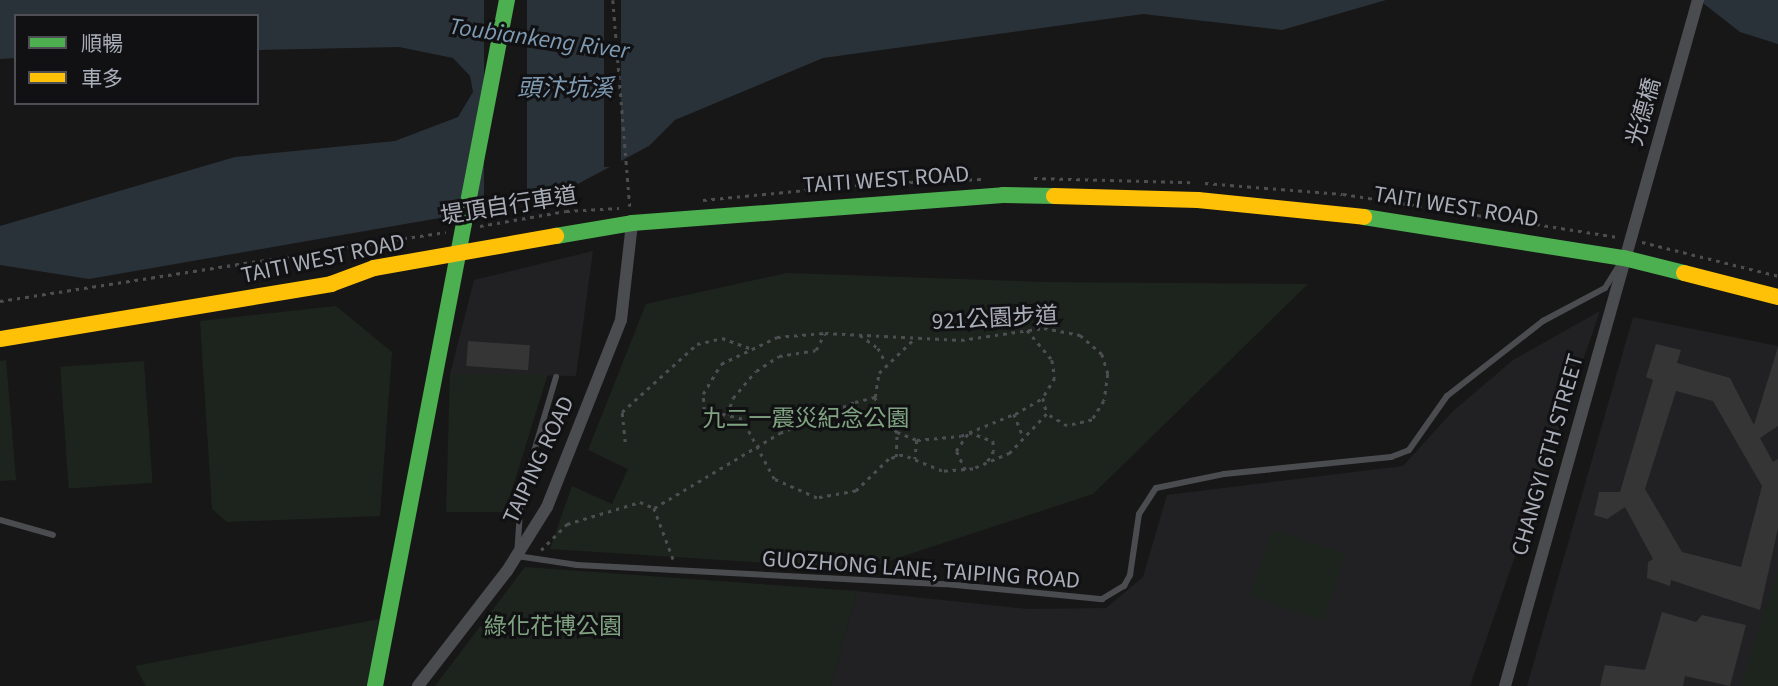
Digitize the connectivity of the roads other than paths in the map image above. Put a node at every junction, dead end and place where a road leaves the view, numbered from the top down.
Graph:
1 (508, 0) edge
2 (1698, 0) edge
3 (632, 223) junction
4 (1631, 238) joint
5 (456, 257) junction
6 (1624, 258) junction
7 (1778, 297) edge
8 (0, 339) edge
9 (556, 377) dead end
10 (0, 520) edge
11 (53, 536) dead end
12 (517, 556) junction
13 (375, 686) edge
14 (418, 686) edge
15 (1505, 686) edge

1 - 5 street
2 - 4 street, 光德橋
3 - 5 street, TAITI WEST ROAD
3 - 6 street, TAITI WEST ROAD
3 - 12 street, TAIPING ROAD
4 - 6 street, CHANGYI 6TH STREET
5 - 8 street, TAITI WEST ROAD
5 - 13 street
6 - 7 street, TAITI WEST ROAD
6 - 12 lane, GUOZHONG LANE, TAIPING ROAD
6 - 15 street, CHANGYI 6TH STREET
9 - 12 lane
10 - 11 lane
12 - 14 street, TAIPING ROAD

